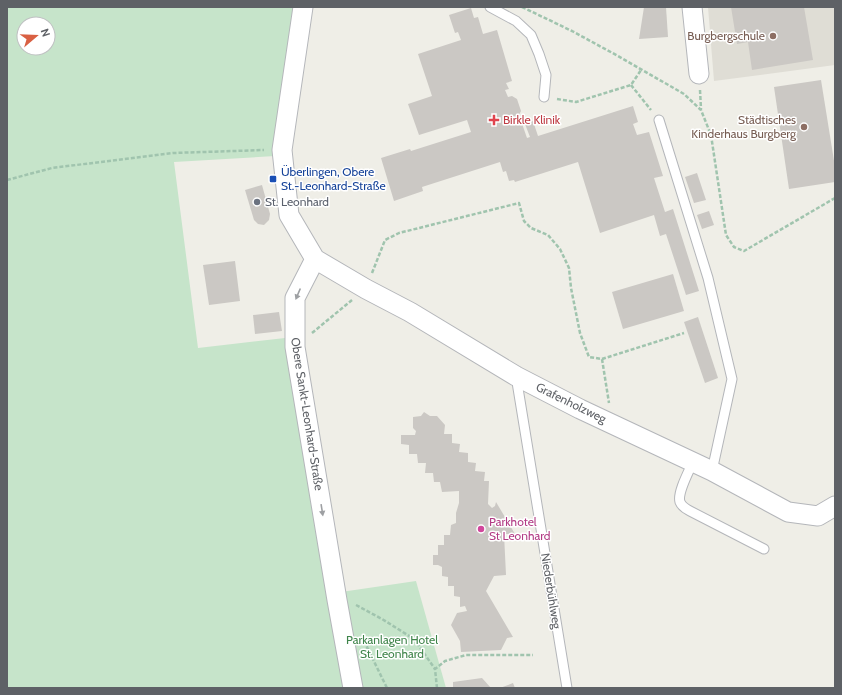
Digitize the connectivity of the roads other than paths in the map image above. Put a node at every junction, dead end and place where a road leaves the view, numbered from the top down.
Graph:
1 (303, 7) edge
2 (490, 7) edge
3 (692, 7) edge
4 (698, 74) dead end
5 (544, 97) road end
6 (659, 120) road end
7 (315, 259) junction
8 (516, 376) junction
9 (692, 462) junction
10 (712, 471) junction
11 (835, 506) edge
12 (764, 548) dead end
13 (353, 688) edge
14 (567, 688) edge

1 - 7 street
2 - 5 lane
3 - 4 street
6 - 10 lane
7 - 8 street, Grafenholzweg
7 -> 13 street, Obere Sankt-Leonhard-Straße
8 - 9 street, Grafenholzweg
8 - 14 lane, Niederbühlweg
9 - 10 street, Grafenholzweg
9 - 12 lane
10 - 11 street, Grafenholzweg

